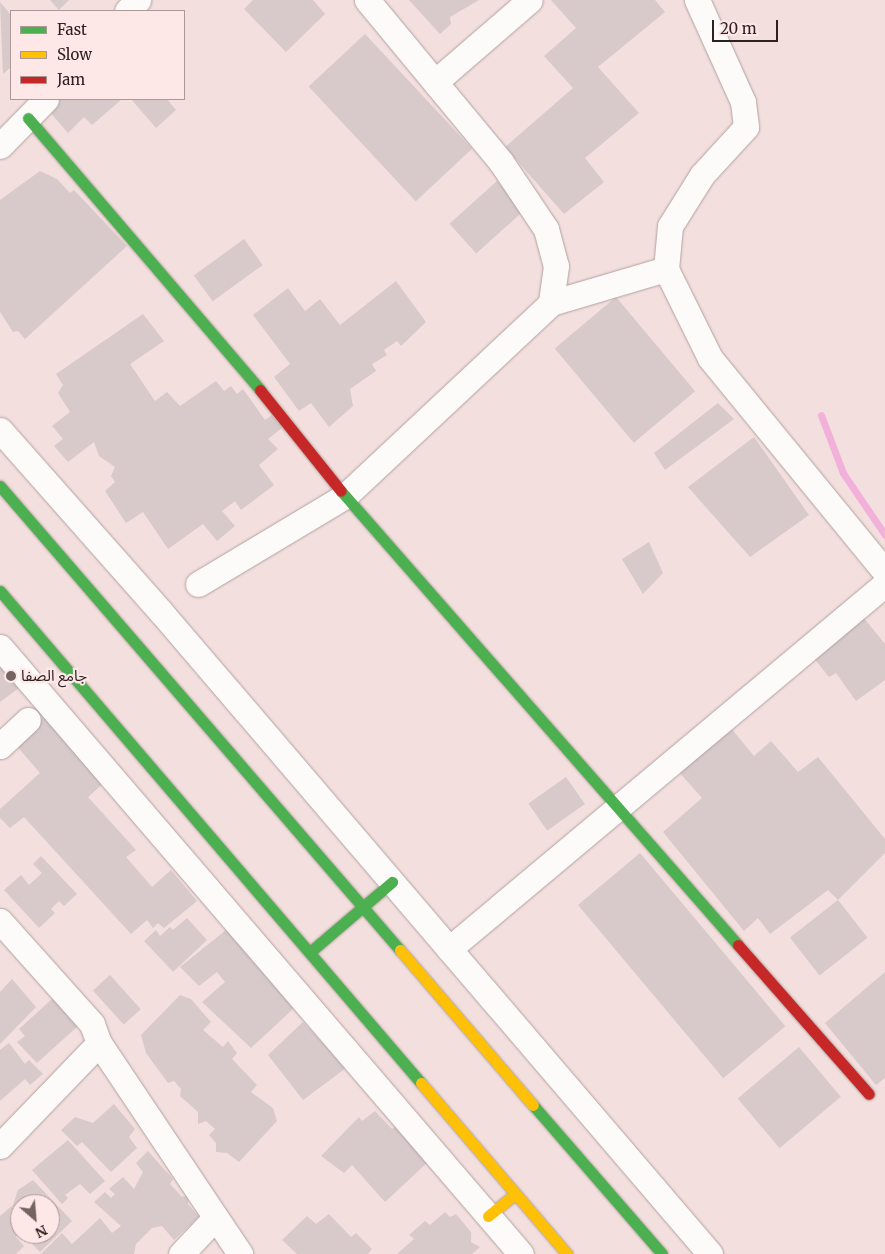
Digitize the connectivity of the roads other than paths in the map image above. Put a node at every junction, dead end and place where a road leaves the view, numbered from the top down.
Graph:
1 (138, 0) edge
2 (367, 0) edge
3 (530, 0) edge
4 (697, 0) edge
5 (129, 10) edge
6 (435, 82) junction
7 (45, 100) edge
8 (28, 118) junction
9 (0, 146) edge
10 (666, 268) junction
11 (551, 303) junction
12 (0, 430) edge
13 (0, 486) edge
14 (345, 496) junction
15 (885, 572) edge
16 (198, 584) dead end
17 (885, 584) edge
18 (0, 591) edge
19 (0, 647) edge
20 (28, 720) dead end
21 (0, 746) edge
22 (618, 804) junction
23 (392, 882) junction
24 (364, 906) junction
25 (0, 921) edge
26 (449, 949) junction
27 (310, 952) junction
28 (99, 1043) junction
29 (869, 1094) dead end
30 (0, 1146) edge
31 (515, 1194) junction
32 (488, 1216) junction
33 (215, 1218) junction
34 (182, 1254) edge
35 (240, 1254) edge
36 (521, 1254) edge
37 (566, 1254) edge
38 (662, 1254) edge
39 (710, 1254) edge

1 - 5 street
2 - 6 street
3 - 6 street
4 - 10 street
6 - 11 street
7 - 8 street
8 - 9 street
8 - 14 main road
10 - 11 street
10 - 15 street
11 - 14 street
12 - 23 street
13 - 24 main road
14 - 16 street
14 - 22 main road
17 - 22 street
18 - 27 main road
19 - 32 street
20 - 21 street
22 - 26 street
22 - 29 main road
23 - 24 main road
23 - 26 street
24 - 27 main road
24 - 38 main road
25 - 28 street
26 - 39 street
27 - 31 main road
28 - 30 street
28 - 33 street
31 - 32 main road
31 - 37 main road
32 - 36 street
33 - 34 street
33 - 35 street

